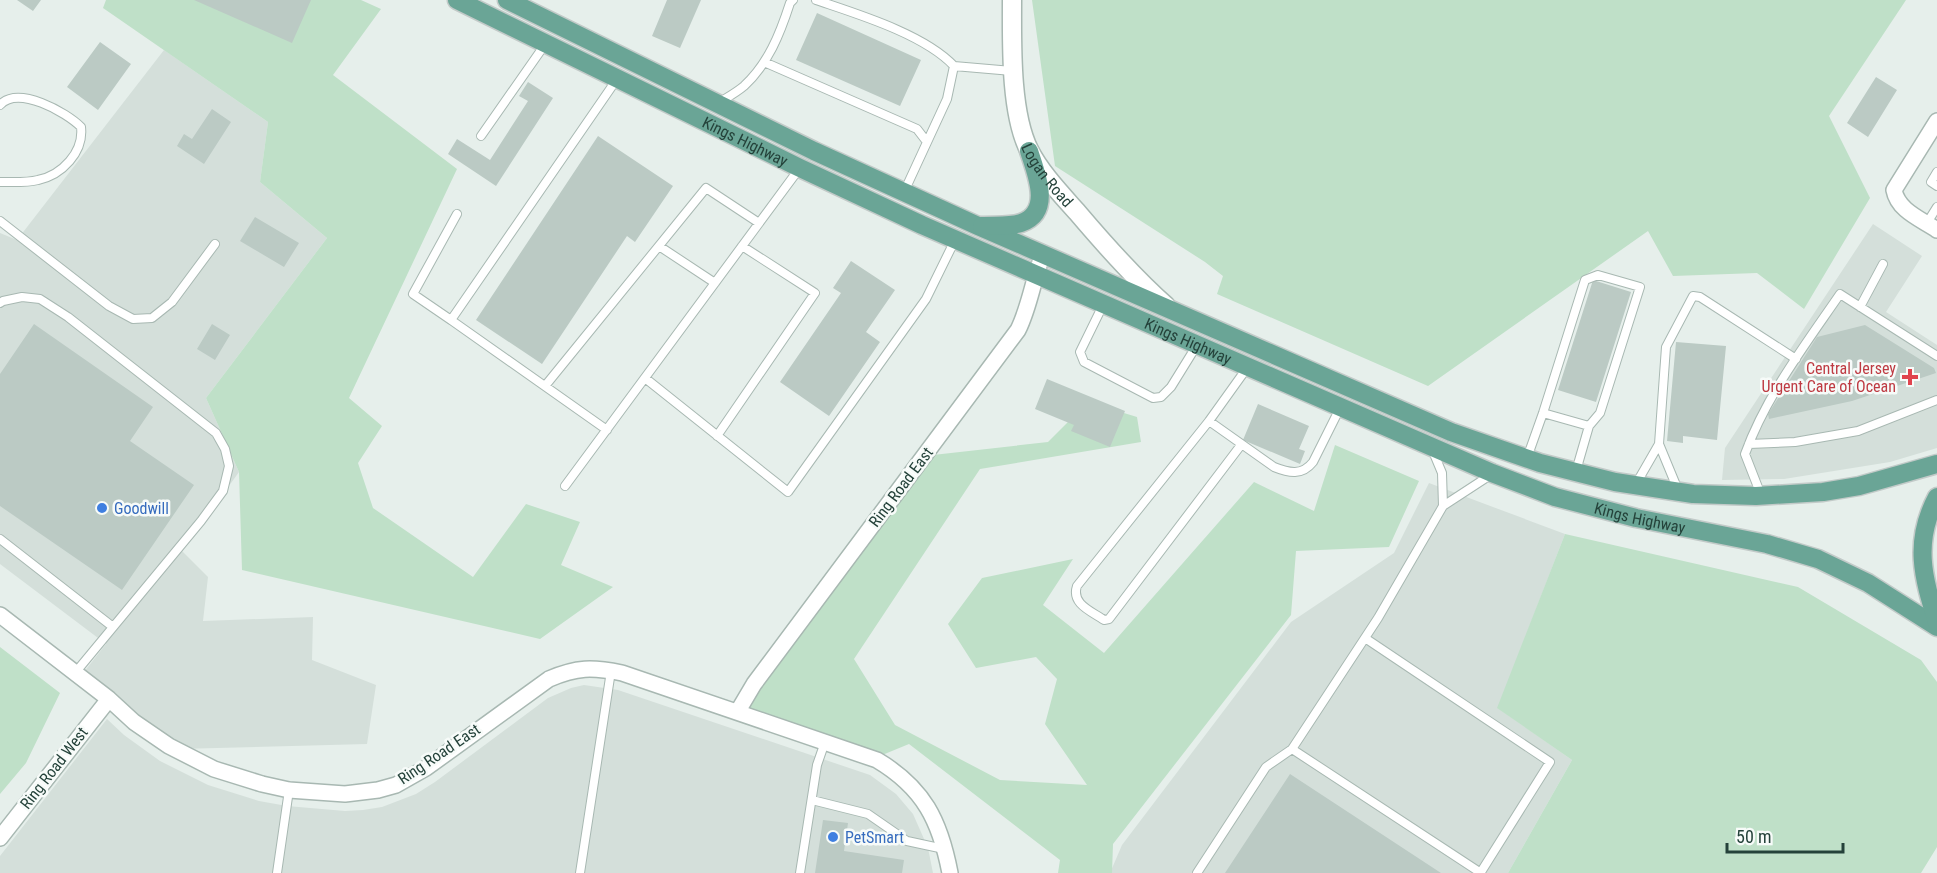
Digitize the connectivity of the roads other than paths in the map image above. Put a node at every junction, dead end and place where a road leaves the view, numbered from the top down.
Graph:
1 (457, 0) edge
2 (507, 0) edge
3 (793, 0) edge
4 (816, 0) edge
5 (1012, 0) edge
6 (546, 43) junction
7 (764, 62) junction
8 (954, 66) junction
9 (1013, 71) junction
10 (618, 77) junction
11 (719, 103) junction
12 (0, 105) edge
13 (1937, 121) edge
14 (481, 136) dead end
15 (927, 142) junction
16 (1029, 151) junction
17 (800, 168) junction
18 (1937, 172) edge
19 (0, 182) edge
20 (1937, 186) edge
21 (904, 192) junction
22 (1937, 207) edge
23 (457, 214) dead end
24 (0, 221) edge
25 (759, 224) junction
26 (978, 226) junction
27 (1932, 226) edge
28 (955, 240) junction
29 (215, 244) dead end
30 (659, 246) junction
31 (742, 246) junction
32 (1043, 254) junction
33 (1883, 264) dead end
34 (1035, 274) junction
35 (715, 283) junction
36 (0, 303) edge
37 (1103, 304) junction
38 (1860, 307) junction
39 (1169, 309) junction
40 (451, 320) junction
41 (1197, 345) junction
42 (1937, 356) edge
43 (1796, 359) junction
44 (1247, 368) junction
45 (645, 378) junction
46 (546, 386) junction
47 (1937, 400) edge
48 (1340, 407) junction
49 (1543, 413) junction
50 (1209, 421) junction
51 (1589, 426) junction
52 (607, 430) junction
53 (717, 436) junction
54 (1659, 444) junction
55 (1749, 444) junction
56 (1241, 445) junction
57 (1431, 447) junction
58 (1527, 459) junction
59 (1937, 464) edge
60 (1576, 472) junction
61 (1492, 473) junction
62 (1636, 485) junction
63 (565, 486) dead end
64 (1679, 491) junction
65 (1762, 496) junction
66 (1937, 497) edge
67 (1443, 506) junction
68 (0, 539) edge
69 (0, 615) edge
70 (1937, 622) edge
71 (113, 627) junction
72 (1937, 627) edge
73 (1365, 638) junction
74 (611, 671) junction
75 (75, 673) junction
76 (109, 699) junction
77 (738, 711) junction
78 (825, 741) junction
79 (1292, 749) junction
80 (289, 790) junction
81 (812, 800) junction
82 (0, 838) edge
83 (945, 849) junction
84 (277, 873) edge
85 (580, 873) edge
86 (800, 873) edge
87 (950, 873) edge
88 (1197, 873) edge
89 (1481, 873) edge

1 - 6 main road, Kings Highway
2 - 11 main road, Kings Highway
3 - 7 lane
4 - 8 lane
5 - 9 street, Logan Road
6 - 10 main road, Kings Highway
6 - 14 lane
7 - 11 lane
7 - 15 lane
8 - 9 lane
8 - 15 lane
9 - 16 street, Logan Road
10 - 17 main road, Kings Highway
10 - 40 lane
11 - 21 main road, Kings Highway
12 - 19 lane
13 - 27 street
15 - 21 lane
16 - 26 main road
16 - 39 street, Logan Road
17 - 25 lane
17 - 28 main road, Kings Highway
18 - 20 lane
21 - 26 main road, Kings Highway
22 - 27 lane
23 - 40 lane
24 - 29 lane
25 - 30 lane
25 - 31 lane
26 - 32 main road, Kings Highway
28 - 34 main road, Kings Highway
28 - 53 lane
30 - 35 lane
30 - 46 lane
31 - 35 lane
31 - 53 lane
32 - 34 street, Ring Road East
32 - 39 main road, Kings Highway
33 - 38 lane
34 - 37 main road, Kings Highway
34 - 77 street, Ring Road East
35 - 45 lane
36 - 71 lane
37 - 41 main road, Kings Highway
37 - 41 lane
38 - 42 lane
38 - 43 lane
39 - 58 main road, Kings Highway
40 - 46 lane
41 - 44 main road, Kings Highway
43 - 54 lane
43 - 55 lane
44 - 48 main road, Kings Highway
44 - 50 lane
45 - 52 lane
45 - 53 lane
46 - 52 lane
47 - 55 lane
48 - 56 lane
48 - 57 main road, Kings Highway
49 - 51 lane
49 - 51 lane
49 - 58 lane
50 - 56 lane
50 - 56 lane
51 - 60 lane
52 - 63 lane
54 - 62 lane
54 - 64 lane
55 - 65 lane
57 - 61 main road, Kings Highway
57 - 67 lane
58 - 60 main road, Kings Highway
59 - 65 main road, Kings Highway
60 - 62 main road, Kings Highway
61 - 67 lane
61 - 72 main road, Kings Highway
62 - 64 main road, Kings Highway
64 - 65 main road, Kings Highway
66 - 70 main road
67 - 73 lane
68 - 71 lane
69 - 75 street, Ring Road East
71 - 75 lane
73 - 79 lane
73 - 89 lane
74 - 77 street, Ring Road East
74 - 80 street, Ring Road East
74 - 85 lane
75 - 76 street, Ring Road East
76 - 80 street, Ring Road East
76 - 82 street, Ring Road West
77 - 78 street, Ring Road East
78 - 81 lane
78 - 83 street, Ring Road East
79 - 88 lane
79 - 89 lane
80 - 84 lane
81 - 83 lane
81 - 86 lane
83 - 87 street, Ring Road East

